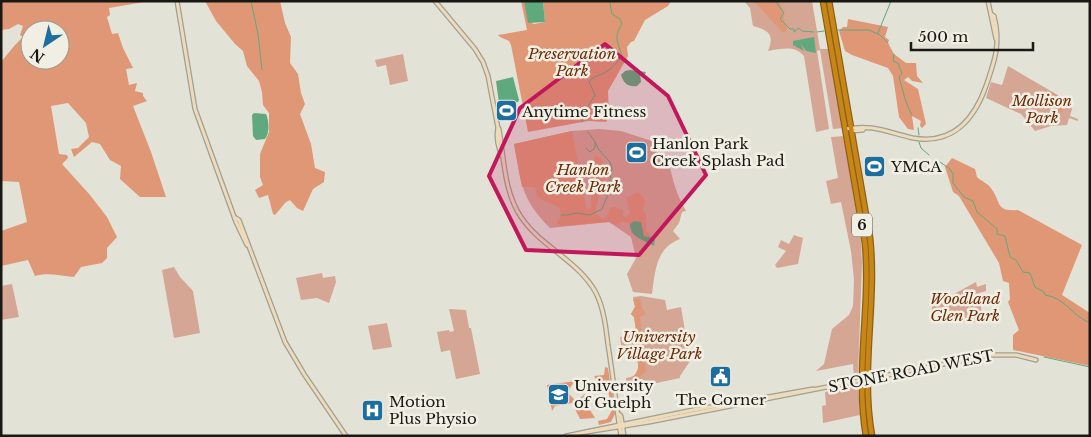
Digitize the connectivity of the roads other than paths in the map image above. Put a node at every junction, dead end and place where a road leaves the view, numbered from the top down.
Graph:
1 (177, 1) edge
2 (435, 1) edge
3 (823, 1) edge
4 (828, 1) edge
5 (988, 1) edge
6 (848, 130) junction
7 (1036, 360) dead end
8 (868, 379) junction
9 (862, 380) junction
10 (621, 426) junction
11 (575, 435) edge
12 (346, 436) edge
13 (566, 436) edge
14 (623, 436) edge
15 (866, 436) edge
16 (872, 436) edge

1 - 12 main road
2 - 10 main road
3 - 6 highway, 6
4 - 6 highway, 6
5 - 6 main road
6 - 8 highway, 6
6 - 9 highway, 6
7 - 8 main road, STONE ROAD WEST
8 - 9 main road, STONE ROAD WEST
8 - 16 highway, 6
9 - 10 main road, STONE ROAD WEST
9 - 15 highway, 6
10 - 11 main road, STONE ROAD WEST
10 - 14 main road
11 - 13 main road, STONE ROAD WEST

